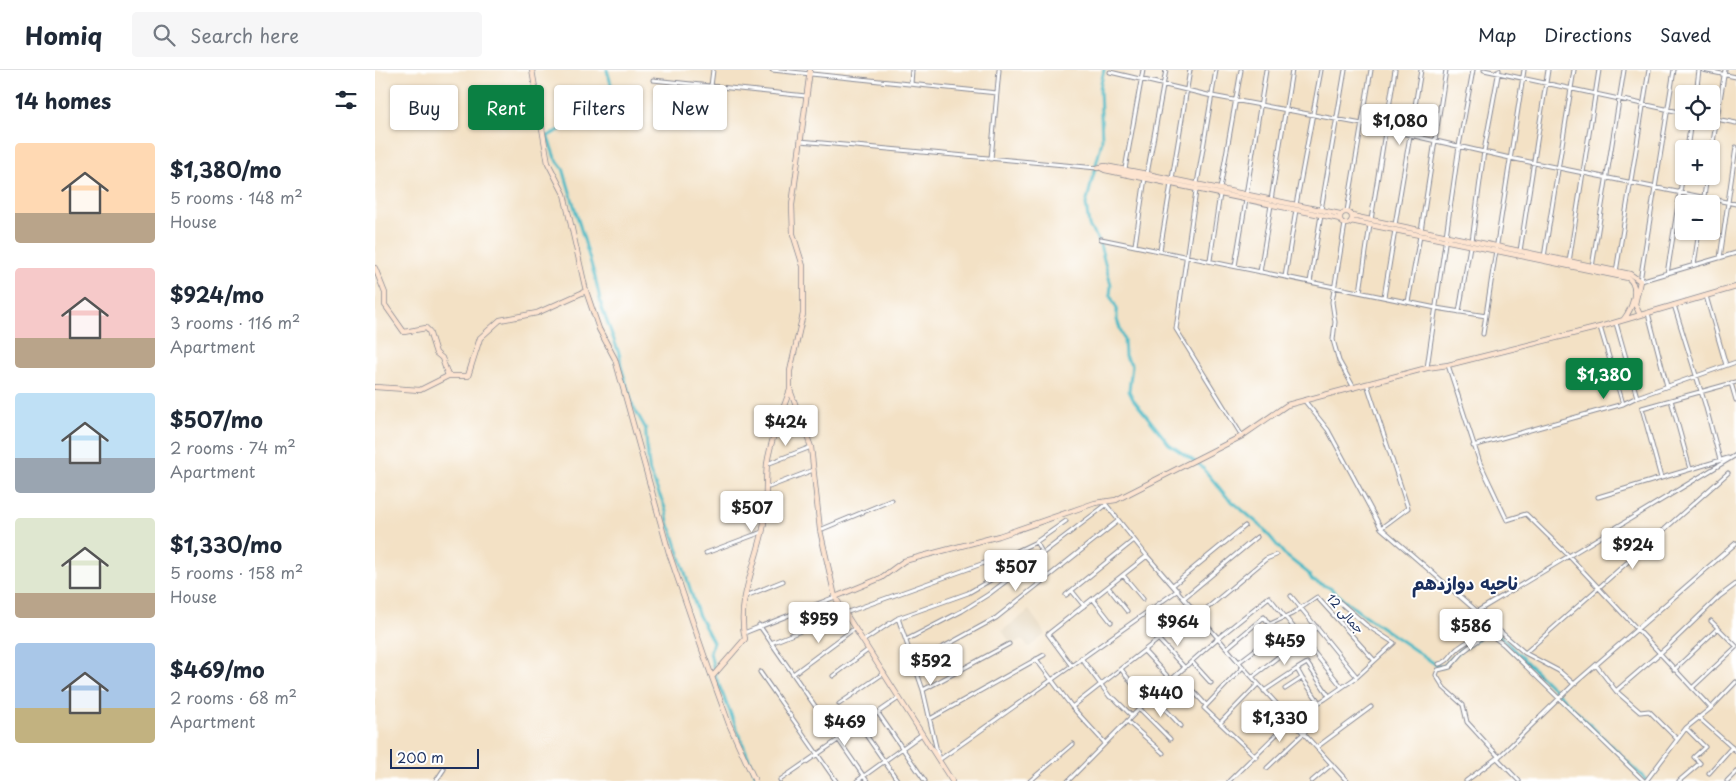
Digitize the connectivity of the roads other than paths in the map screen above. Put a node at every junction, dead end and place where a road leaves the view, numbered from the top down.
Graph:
1 (532, 70) edge
2 (713, 70) edge
3 (772, 70) edge
4 (912, 70) edge
5 (999, 70) edge
6 (1143, 70) edge
7 (1165, 70) edge
8 (1190, 70) edge
9 (1216, 70) edge
10 (1241, 70) edge
11 (1266, 70) edge
12 (1292, 70) edge
13 (1321, 70) edge
14 (1345, 70) edge
15 (1371, 70) edge
16 (1395, 70) edge
17 (1421, 70) edge
18 (1446, 70) edge
19 (1473, 70) edge
20 (1484, 70) edge
21 (1524, 70) edge
22 (1549, 70) edge
23 (1574, 70) edge
24 (1599, 70) edge
25 (1624, 70) edge
26 (1649, 70) edge
27 (1674, 70) edge
28 (1701, 70) edge
29 (1499, 71) edge
30 (810, 72) edge
31 (1110, 72) dead end
32 (1117, 72) edge
33 (1725, 72) edge
34 (1736, 77) edge
35 (1141, 79) junction
36 (1523, 79) junction
37 (653, 80) dead end
38 (911, 84) junction
39 (1546, 84) junction
40 (701, 85) edge
41 (711, 85) edge
42 (1163, 85) junction
43 (1698, 85) edge
44 (727, 88) edge
45 (1187, 90) junction
46 (1571, 90) junction
47 (997, 94) junction
48 (1595, 95) junction
49 (807, 96) junction
50 (1212, 96) junction
51 (1236, 100) junction
52 (1620, 100) junction
53 (1720, 101) edge
54 (1260, 104) junction
55 (1642, 104) junction
56 (1286, 110) junction
57 (1667, 110) junction
58 (1675, 111) edge
59 (1313, 116) junction
60 (1337, 120) junction
61 (1720, 120) edge
62 (1736, 123) edge
63 (1362, 124) junction
64 (1386, 129) junction
65 (1411, 136) junction
66 (799, 140) junction
67 (1435, 141) junction
68 (1459, 146) junction
69 (1736, 147) edge
70 (1485, 151) junction
71 (1509, 158) junction
72 (991, 159) junction
73 (1534, 163) junction
74 (1099, 168) junction
75 (1558, 168) junction
76 (1125, 169) junction
77 (1582, 173) junction
78 (1146, 176) junction
79 (1605, 178) junction
80 (1171, 181) junction
81 (1631, 183) junction
82 (1681, 185) edge
83 (1196, 187) junction
84 (1655, 188) junction
85 (1221, 192) junction
86 (1679, 193) junction
87 (1689, 195) edge
88 (1246, 197) junction
89 (1720, 201) edge
90 (1728, 202) junction
91 (1271, 203) junction
92 (1736, 204) edge
93 (1296, 208) junction
94 (1347, 211) junction
95 (1321, 213) junction
96 (1340, 217) junction
97 (1352, 219) junction
98 (1371, 222) junction
99 (1345, 224) junction
100 (1395, 228) junction
101 (1421, 233) junction
102 (1101, 239) dead end
103 (1445, 239) junction
104 (1697, 240) edge
105 (1471, 244) junction
106 (1135, 245) junction
107 (1496, 249) junction
108 (1160, 250) junction
109 (1520, 251) junction
110 (1736, 253) edge
111 (1186, 255) junction
112 (1544, 256) junction
113 (1720, 258) junction
114 (1210, 260) junction
115 (1569, 262) junction
116 (1235, 266) junction
117 (1693, 266) junction
118 (1593, 267) junction
119 (375, 268) edge
120 (1260, 272) junction
121 (1616, 272) junction
122 (1667, 274) junction
123 (1285, 277) junction
124 (1639, 281) junction
125 (1310, 282) junction
126 (1335, 287) junction
127 (1736, 288) edge
128 (586, 291) junction
129 (1360, 292) junction
130 (1706, 296) junction
131 (1384, 297) junction
132 (1408, 302) junction
133 (1674, 305) junction
134 (1436, 308) junction
135 (1459, 312) junction
136 (1648, 313) junction
137 (1486, 316) junction
138 (1640, 316) junction
139 (1623, 320) junction
140 (1616, 323) junction
141 (1600, 327) junction
142 (1483, 334) dead end
143 (1736, 362) edge
144 (1448, 365) junction
145 (1726, 365) junction
146 (1427, 368) junction
147 (448, 376) junction
148 (1697, 376) junction
149 (1736, 382) edge
150 (1731, 383) junction
151 (1367, 384) junction
152 (1667, 386) junction
153 (375, 387) edge
154 (1354, 388) junction
155 (790, 390) junction
156 (1702, 392) junction
157 (1637, 397) junction
158 (1304, 400) junction
159 (1671, 400) junction
160 (1736, 400) edge
161 (1623, 404) junction
162 (804, 423) junction
163 (774, 435) junction
164 (1242, 436) junction
165 (1473, 446) junction
166 (811, 448) junction
167 (1720, 460) junction
168 (767, 464) junction
169 (1690, 469) junction
170 (813, 470) junction
171 (1728, 473) dead end
172 (1661, 478) junction
173 (769, 487) dead end
174 (1598, 497) dead end
175 (892, 500) dead end
176 (1105, 504) junction
177 (1066, 521) dead end
178 (1118, 521) junction
179 (1245, 526) dead end
180 (1381, 528) junction
181 (820, 530) junction
182 (763, 532) junction
183 (1257, 537) dead end
184 (1134, 540) junction
185 (1036, 542) junction
186 (1736, 544) edge
187 (706, 553) dead end
188 (1042, 553) junction
189 (1276, 555) dead end
190 (1568, 555) junction
191 (1147, 556) junction
192 (1123, 575) junction
193 (783, 581) dead end
194 (1736, 584) edge
195 (1173, 585) junction
196 (1108, 587) junction
197 (1599, 588) junction
198 (1178, 590) junction
199 (1072, 591) junction
200 (1066, 595) dead end
201 (746, 596) junction
202 (1291, 596) dead end
203 (835, 597) junction
204 (1184, 597) junction
205 (1335, 598) dead end
206 (1093, 599) junction
207 (1143, 600) dead end
208 (1084, 606) junction
209 (1301, 608) junction
210 (1127, 611) dead end
211 (1476, 612) junction
212 (845, 613) junction
213 (1199, 615) junction
214 (1286, 617) junction
215 (898, 618) junction
216 (1486, 621) junction
217 (1711, 621) dead end
218 (1111, 622) dead end
219 (1270, 624) junction
220 (759, 625) junction
221 (1317, 627) junction
222 (855, 628) junction
223 (1718, 628) junction
224 (1636, 629) junction
225 (744, 633) junction
226 (1218, 638) junction
227 (1279, 638) dead end
228 (1303, 638) junction
229 (1158, 639) junction
230 (906, 640) junction
231 (1268, 640) dead end
232 (863, 641) junction
233 (771, 643) junction
234 (1009, 644) dead end
235 (1736, 646) edge
236 (1227, 648) junction
237 (869, 649) junction
238 (1144, 652) junction
239 (1525, 653) junction
240 (1659, 653) junction
241 (1044, 655) dead end
242 (1081, 658) junction
243 (1036, 660) junction
244 (1374, 660) junction
245 (1192, 662) junction
246 (1239, 662) junction
247 (914, 663) junction
248 (1439, 664) dead end
249 (1071, 665) junction
250 (1596, 665) junction
251 (1243, 667) junction
252 (1185, 668) junction
253 (1297, 669) junction
254 (1121, 670) junction
255 (1674, 670) junction
256 (760, 672) dead end
257 (883, 673) junction
258 (793, 674) junction
259 (833, 676) dead end
260 (1357, 676) junction
261 (712, 677) junction
262 (1252, 677) junction
263 (1302, 678) junction
264 (1051, 680) junction
265 (1171, 680) junction
266 (1185, 682) dead end
267 (1736, 682) edge
268 (1211, 683) dead end
269 (1258, 684) junction
270 (1574, 684) junction
271 (1101, 685) junction
272 (1343, 687) junction
273 (1692, 688) junction
274 (1285, 689) dead end
275 (923, 690) junction
276 (1264, 691) junction
277 (1616, 691) junction
278 (1153, 696) junction
279 (1329, 696) junction
280 (899, 698) junction
281 (1561, 700) junction
282 (1146, 702) junction
283 (1319, 702) junction
284 (839, 704) dead end
285 (1206, 704) junction
286 (1072, 707) junction
287 (1371, 707) dead end
288 (1140, 708) junction
289 (1711, 708) junction
290 (878, 713) junction
291 (1132, 716) junction
292 (1698, 717) junction
293 (1290, 718) junction
294 (930, 719) junction
295 (1127, 721) junction
296 (1220, 723) junction
297 (859, 725) junction
298 (1181, 726) dead end
299 (1686, 728) junction
300 (1281, 730) dead end
301 (1305, 732) junction
302 (922, 734) junction
303 (1170, 739) dead end
304 (1677, 739) junction
305 (839, 740) junction
306 (1105, 743) junction
307 (1073, 744) dead end
308 (1317, 747) junction
309 (1732, 747) junction
310 (903, 748) junction
311 (1736, 751) edge
312 (1163, 753) dead end
313 (817, 755) junction
314 (1255, 757) junction
315 (1498, 758) junction
316 (939, 760) junction
317 (885, 761) junction
318 (1332, 764) junction
319 (1267, 768) dead end
320 (444, 769) dead end
321 (1736, 772) edge
322 (1709, 773) dead end
323 (863, 776) junction
324 (780, 780) edge
325 (1647, 780) edge
326 (436, 781) edge
327 (755, 781) edge
328 (836, 781) edge
329 (857, 781) edge
330 (867, 781) edge
331 (898, 781) edge
332 (925, 781) edge
333 (951, 781) edge
334 (1030, 781) edge
335 (1068, 781) edge
336 (1229, 781) edge
337 (1313, 781) edge
338 (1347, 781) edge
339 (1466, 781) edge
340 (1519, 781) edge
341 (1679, 781) edge
342 (1727, 781) edge

1 - 128 street
2 - 41 street
3 - 30 street
4 - 38 street
5 - 47 street
6 - 35 street
7 - 42 street
8 - 45 street
9 - 50 street
10 - 51 street
11 - 54 street
12 - 56 street
13 - 59 street
14 - 60 street
15 - 63 street
16 - 64 street
17 - 65 street
18 - 67 street
19 - 68 street
20 - 29 street
21 - 36 street
22 - 39 street
23 - 46 street
24 - 48 street
25 - 52 street
26 - 55 street
27 - 57 street
28 - 33 street
28 - 43 street
29 - 36 street
29 - 70 street
30 - 38 street
30 - 49 street
31 - 32 street
32 - 35 street
33 - 34 street
33 - 53 street
35 - 42 street
35 - 76 street
36 - 39 street
36 - 71 street
37 - 40 street
38 - 47 street
39 - 46 street
39 - 73 street
42 - 45 street
42 - 78 street
44 - 49 street
45 - 50 street
45 - 80 street
46 - 48 street
46 - 75 street
47 - 72 street
48 - 52 street
48 - 77 street
49 - 66 street
50 - 51 street
50 - 83 street
51 - 54 street
51 - 85 street
52 - 55 street
52 - 79 street
54 - 56 street
54 - 88 street
55 - 57 street
55 - 81 street
56 - 59 street
56 - 91 street
57 - 58 street
57 - 84 street
59 - 60 street
59 - 93 street
60 - 63 street
60 - 95 street
61 - 62 street
63 - 64 street
63 - 94 street
64 - 65 street
64 - 98 street
65 - 67 street
65 - 100 street
66 - 72 street
66 - 155 street
67 - 68 street
67 - 101 street
68 - 70 street
68 - 103 street
69 - 90 street
70 - 71 street
70 - 105 street
71 - 73 street
71 - 107 street
72 - 74 street
73 - 75 street
73 - 109 street
74 - 76 street
74 - 78 street
75 - 77 street
75 - 112 street
76 - 78 street
77 - 79 street
77 - 115 street
78 - 80 street
78 - 106 street
79 - 81 street
79 - 118 street
80 - 83 street
80 - 108 street
81 - 84 street
81 - 121 street
82 - 86 street
83 - 85 street
83 - 111 street
84 - 86 street
84 - 124 street
85 - 88 street
85 - 114 street
86 - 87 street
86 - 122 street
88 - 91 street
88 - 116 street
89 - 90 street
90 - 92 street
90 - 113 street
91 - 93 street
91 - 120 street
93 - 95 street
93 - 123 street
94 - 96 street
94 - 97 street
95 - 96 street
95 - 125 street
96 - 99 street
97 - 98 street
97 - 99 street
98 - 100 street
98 - 129 street
99 - 126 street
100 - 101 street
100 - 131 street
101 - 103 street
101 - 132 street
102 - 106 street
103 - 105 street
103 - 134 street
104 - 117 street
105 - 107 street
105 - 135 street
106 - 108 street
107 - 109 street
107 - 137 street
107 - 139 street
108 - 111 street
109 - 112 street
110 - 113 street
111 - 114 street
111 - 164 street
112 - 115 street
113 - 117 street
114 - 116 street
115 - 118 street
116 - 120 street
117 - 122 street
118 - 121 street
119 - 147 street
120 - 123 street
121 - 124 street
122 - 124 street
123 - 125 street
124 - 138 street
125 - 126 street
126 - 129 street
126 - 154 street
127 - 130 street
128 - 147 street
128 - 261 street
129 - 131 street
130 - 133 street
130 - 145 street
131 - 132 street
132 - 134 street
133 - 136 street
133 - 148 street
134 - 135 street
134 - 146 street
135 - 137 street
136 - 138 street
136 - 152 street
137 - 142 street
138 - 139 street
139 - 140 street
140 - 141 street
140 - 157 street
141 - 144 street
141 - 161 street
143 - 145 street
144 - 146 street
144 - 165 street
145 - 148 street
146 - 151 street
147 - 153 street
148 - 152 street
148 - 156 street
149 - 150 street
150 - 156 street
150 - 160 street
151 - 154 street
151 - 180 street
152 - 157 street
154 - 158 street
155 - 162 street
155 - 163 street
156 - 159 street
156 - 167 street
157 - 161 street
158 - 164 street
158 - 180 street
159 - 169 street
159 - 172 street
161 - 165 street
162 - 163 street
162 - 166 street
163 - 168 street
164 - 176 street
165 - 190 street
166 - 168 street
166 - 170 street
167 - 169 street
167 - 190 street
168 - 182 street
169 - 172 street
170 - 173 street
170 - 181 street
171 - 197 street
172 - 174 street
175 - 181 street
176 - 178 street
176 - 188 street
176 - 203 street
177 - 185 street
178 - 184 street
178 - 247 street
179 - 195 street
180 - 211 street
181 - 203 street
182 - 187 street
182 - 201 street
183 - 204 street
184 - 191 street
184 - 199 street
185 - 188 street
185 - 212 street
186 - 224 street
188 - 215 street
188 - 230 street
189 - 213 street
190 - 197 street
190 - 211 street
191 - 192 street
191 - 195 street
192 - 196 street
192 - 207 street
193 - 201 street
194 - 240 street
195 - 198 street
196 - 206 street
196 - 210 street
197 - 224 street
197 - 239 street
198 - 204 street
198 - 242 street
199 - 200 street
199 - 208 street
201 - 225 street
202 - 209 street
203 - 212 street
203 - 220 street
204 - 213 street
205 - 244 street
206 - 208 street
206 - 218 street
208 - 249 street
209 - 214 street, جمالی 12
209 - 221 street
209 - 244 street, جمالی 12
211 - 216 street
212 - 222 street
212 - 233 street
213 - 226 street
213 - 229 street
214 - 219 street, جمالی 12
214 - 226 street
214 - 228 street
215 - 230 street
215 - 232 street
216 - 239 street
216 - 248 street
217 - 223 street
219 - 227 street
219 - 236 street, جمالی 12
220 - 225 street
220 - 233 street
221 - 228 street
221 - 260 street
222 - 232 street
222 - 258 street
223 - 235 street
223 - 255 street
224 - 240 street
224 - 250 street
225 - 261 street
226 - 236 street
226 - 245 street
228 - 262 street
228 - 272 street
229 - 238 street
229 - 252 street
230 - 247 street
231 - 246 street
232 - 237 street
233 - 258 street
234 - 275 street
235 - 273 street
236 - 246 street
237 - 257 street
237 - 259 street
238 - 254 street
238 - 265 street
239 - 270 street
240 - 255 street
240 - 277 street
241 - 243 street
242 - 249 street
242 - 271 street
243 - 264 street
243 - 294 street
244 - 260 street
245 - 252 street
245 - 268 street
246 - 251 street
247 - 275 street
249 - 264 street
250 - 270 street
250 - 277 street
251 - 262 street
251 - 285 street
252 - 265 street
253 - 263 street
253 - 276 street
253 - 279 street
254 - 271 street
254 - 282 street
255 - 273 street
256 - 313 street
257 - 280 street
257 - 284 street
258 - 305 street
260 - 272 street
261 - 327 street
262 - 269 street
263 - 274 street
263 - 283 street
264 - 286 street
264 - 316 street
265 - 278 street
266 - 285 street
267 - 289 street
269 - 276 street
269 - 296 street
270 - 281 street
271 - 286 street
271 - 291 street
272 - 279 street
273 - 289 street
275 - 294 street
276 - 293 street
277 - 304 street
278 - 282 street
278 - 298 street
279 - 283 street
280 - 290 street
280 - 302 street
281 - 315 street
281 - 315 street
281 - 325 street
282 - 288 street
283 - 293 street
285 - 296 street
286 - 306 street
287 - 308 street
288 - 291 street
288 - 303 street
289 - 292 street
290 - 297 street
290 - 310 street
291 - 295 street
292 - 299 street
292 - 309 street
293 - 301 street
294 - 316 street
295 - 306 street
295 - 312 street
296 - 314 street
297 - 305 street
297 - 317 street
299 - 304 street
299 - 341 street
300 - 314 street
301 - 308 street
301 - 319 street
302 - 310 street
302 - 316 street
304 - 325 street
305 - 313 street
305 - 323 street
306 - 335 street
307 - 334 street
308 - 318 street
309 - 311 street
309 - 322 street
310 - 317 street
310 - 332 street
313 - 324 street
313 - 328 street
314 - 336 street
315 - 339 street
315 - 340 street
316 - 333 street
317 - 323 street
317 - 331 street
318 - 337 street
318 - 338 street
320 - 326 street
321 - 342 street
323 - 329 street
323 - 330 street

